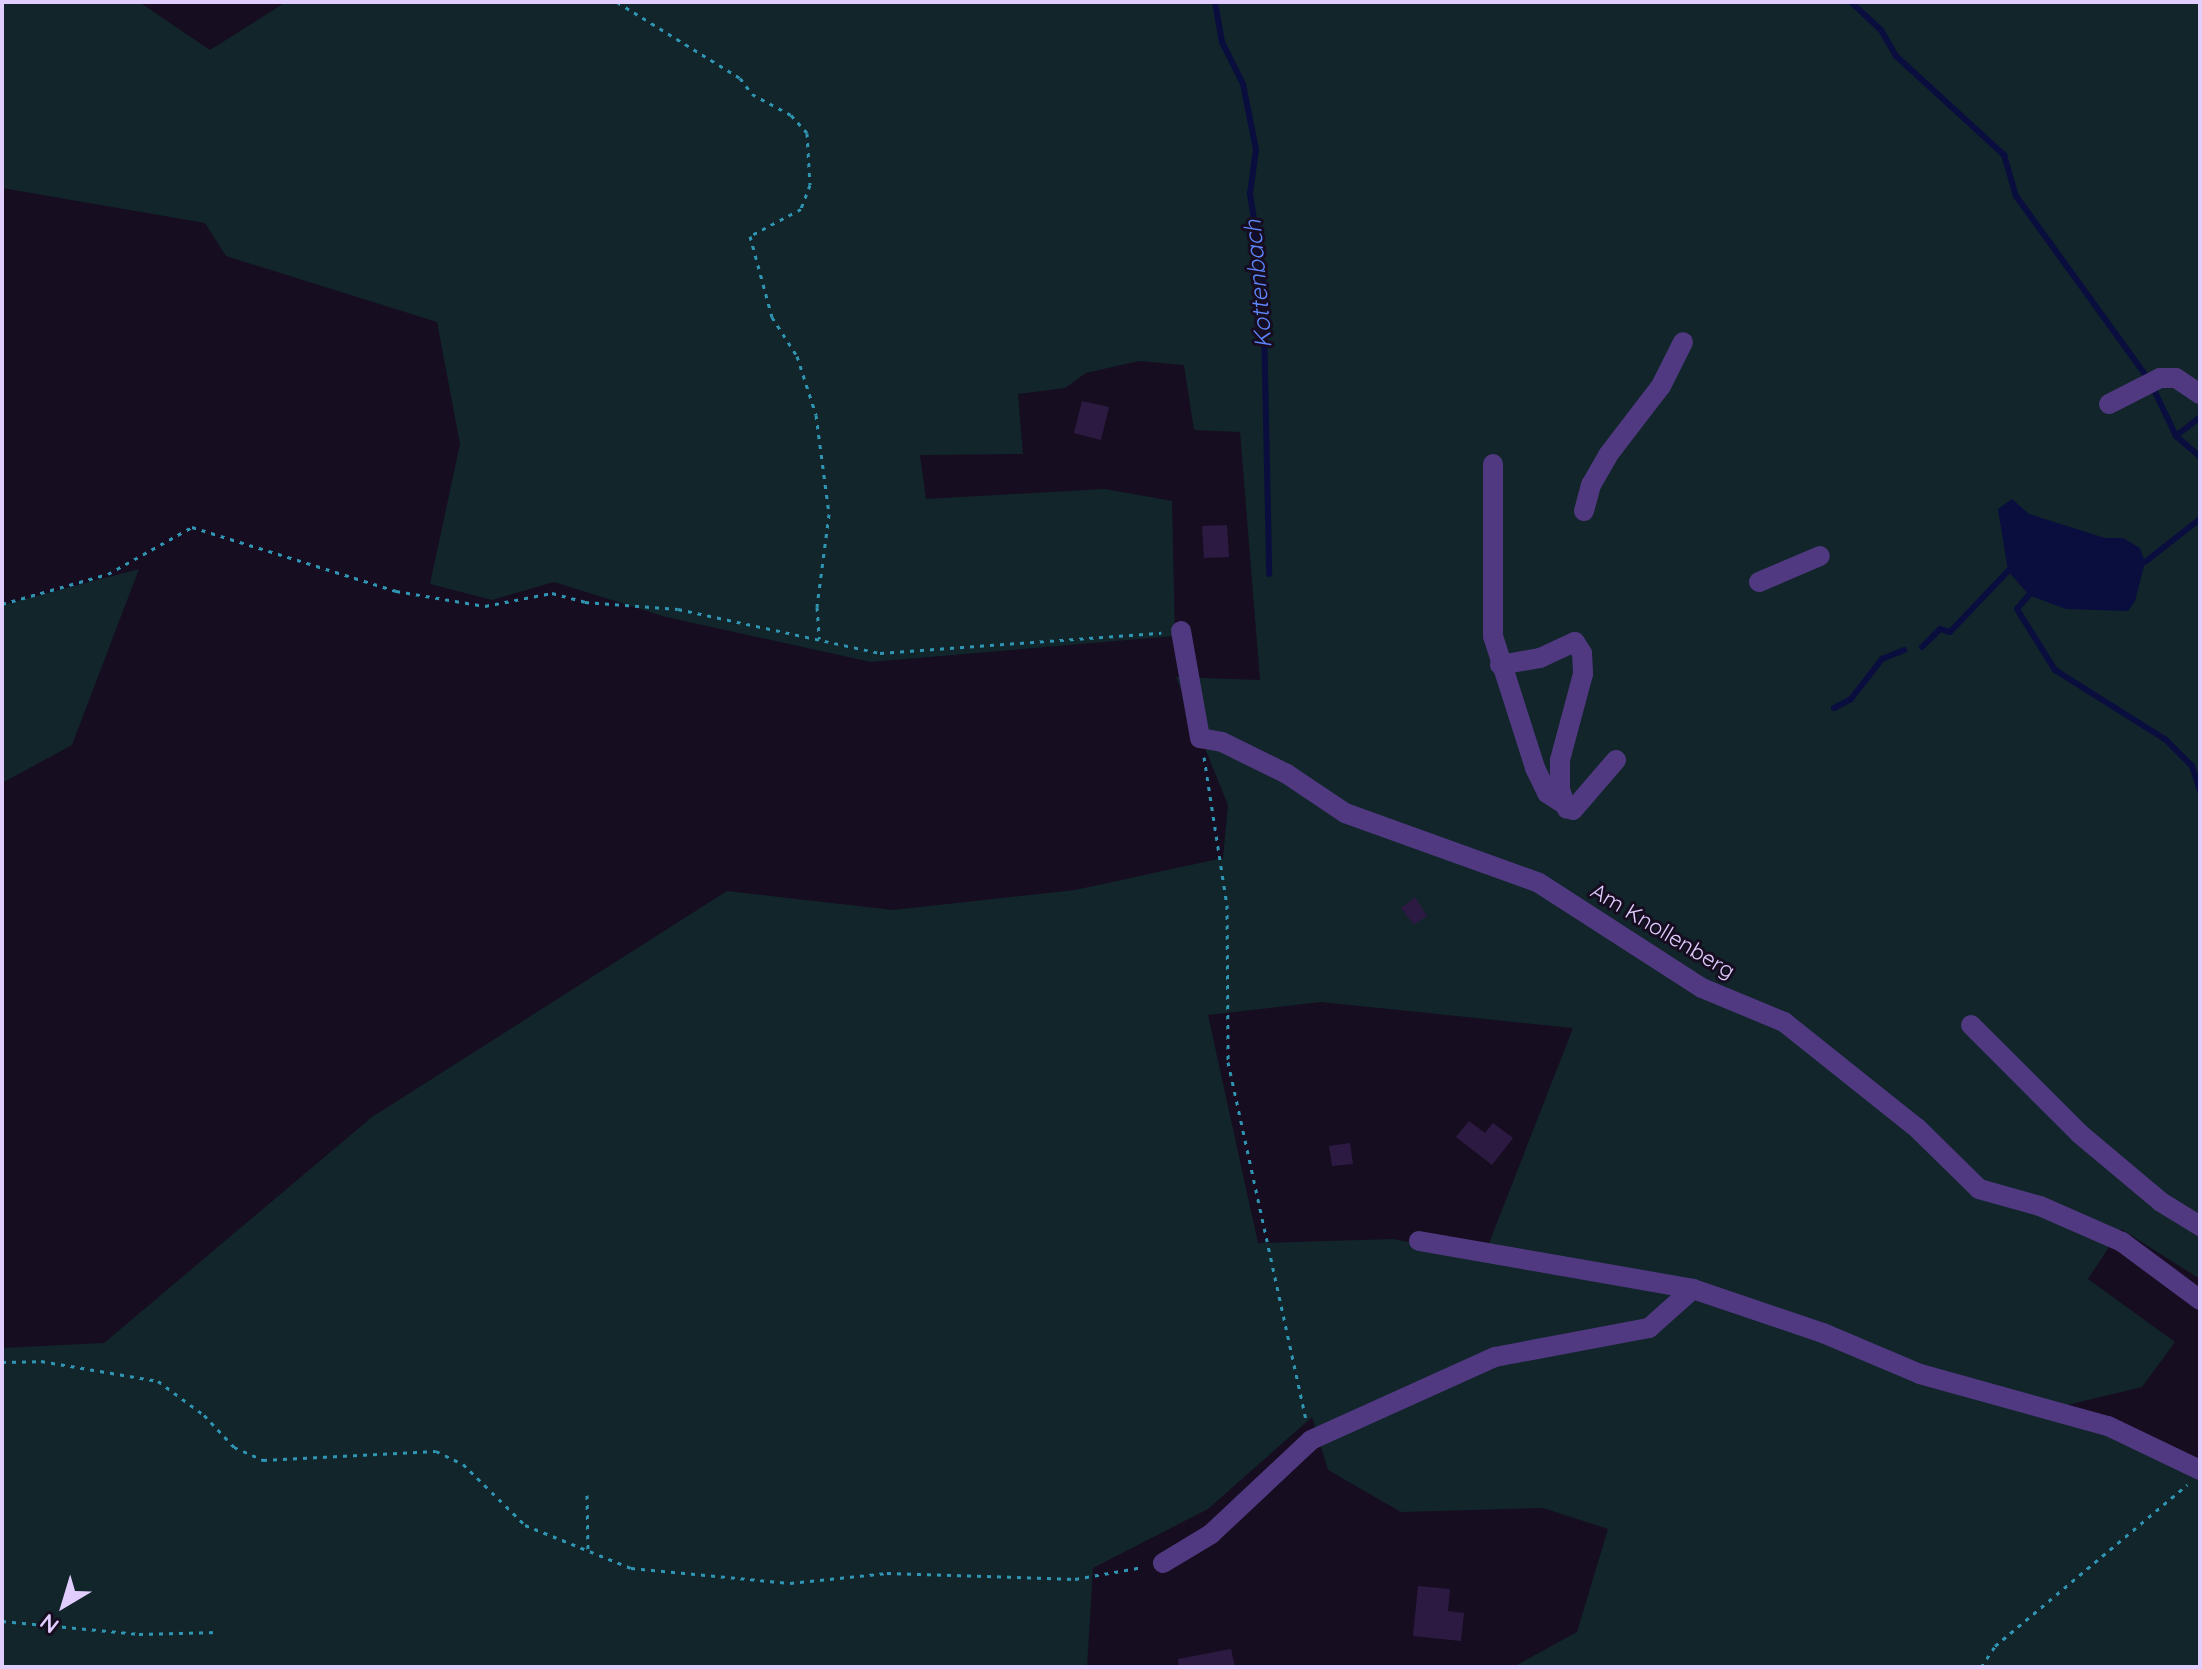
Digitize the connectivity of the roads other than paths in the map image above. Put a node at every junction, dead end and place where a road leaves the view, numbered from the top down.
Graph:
1 (1683, 342) dead end
2 (2200, 394) edge
3 (2109, 404) dead end
4 (1493, 464) dead end
5 (1584, 511) dead end
6 (1820, 556) dead end
7 (1759, 582) dead end
8 (1181, 631) road end
9 (1500, 665) junction
10 (1616, 760) dead end
11 (1567, 809) junction
12 (1971, 1025) dead end
13 (2200, 1226) edge
14 (1419, 1241) dead end
15 (1693, 1289) junction
16 (2200, 1300) edge
17 (2194, 1477) edge
18 (1163, 1563) road end

1 - 5 lane
2 - 3 lane
4 - 9 lane
6 - 7 lane
8 - 16 lane, Am Knollenberg
9 - 11 lane
9 - 11 lane
10 - 11 lane
12 - 13 lane
14 - 15 lane
15 - 17 lane
15 - 18 lane

